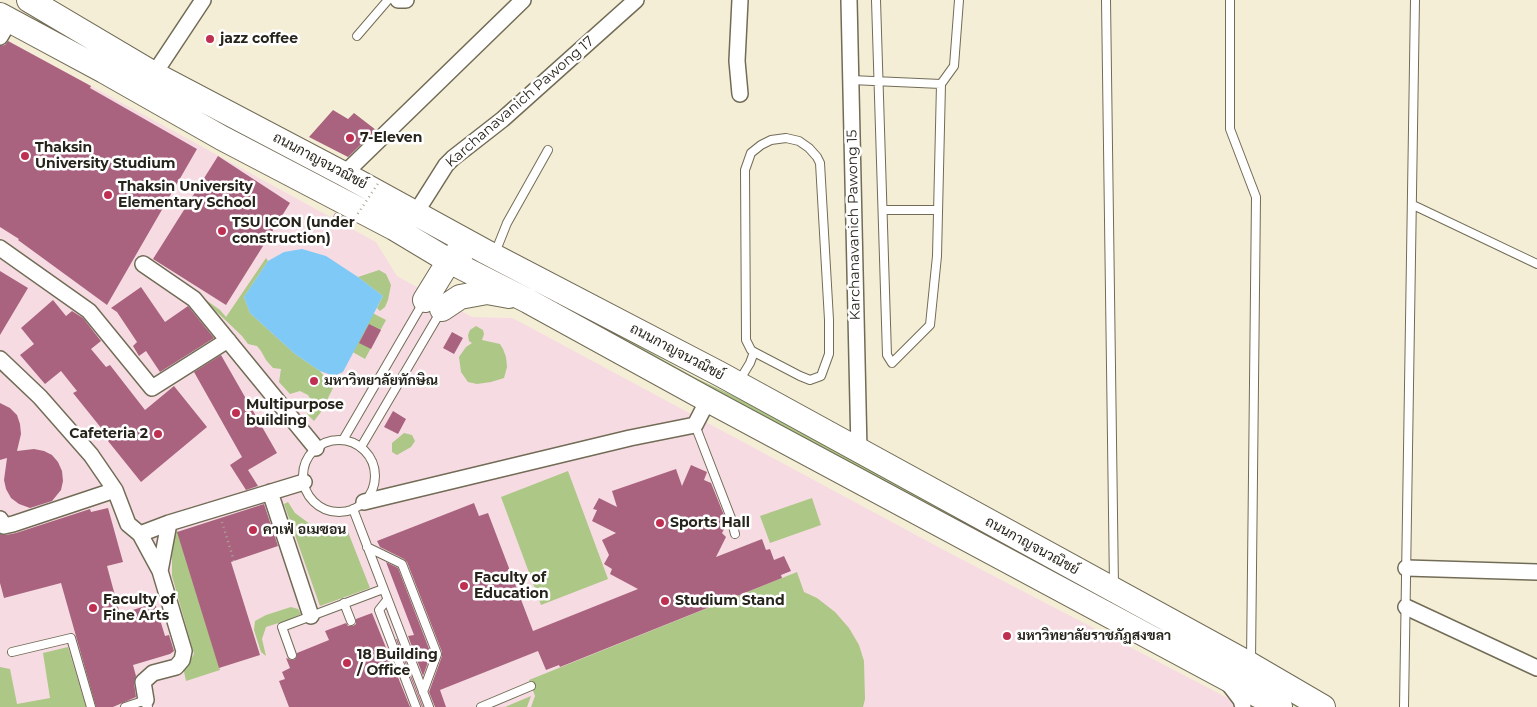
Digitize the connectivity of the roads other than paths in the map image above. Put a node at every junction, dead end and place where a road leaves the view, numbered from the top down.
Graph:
1 (29, 0) edge
2 (203, 0) edge
3 (388, 0) edge
4 (398, 0) edge
5 (406, 0) edge
6 (523, 0) edge
7 (636, 0) edge
8 (740, 0) edge
9 (849, 0) edge
10 (876, 0) edge
11 (959, 0) edge
12 (1106, 0) edge
13 (1230, 0) edge
14 (1415, 0) edge
15 (55, 6) edge
16 (3, 24) edge
17 (357, 36) dead end
18 (154, 74) junction
19 (851, 80) junction
20 (879, 81) junction
21 (941, 84) junction
22 (740, 94) dead end
23 (548, 150) dead end
24 (344, 174) junction
25 (1413, 205) junction
26 (883, 210) junction
27 (937, 210) junction
28 (415, 214) junction
29 (394, 228) junction
30 (0, 248) edge
31 (471, 258) junction
32 (143, 264) dead end
33 (1537, 264) edge
34 (528, 301) junction
35 (434, 304) junction
36 (228, 340) junction
37 (754, 352) junction
38 (0, 359) edge
39 (737, 384) junction
40 (708, 400) junction
41 (695, 424) junction
42 (343, 440) junction
43 (361, 447) junction
44 (316, 448) junction
45 (858, 450) junction
46 (304, 482) junction
47 (115, 490) junction
48 (270, 492) junction
49 (358, 505) junction
50 (0, 519) edge
51 (169, 523) junction
52 (140, 534) junction
53 (734, 534) dead end
54 (367, 547) junction
55 (1406, 568) junction
56 (160, 571) junction
57 (1537, 572) edge
58 (383, 588) junction
59 (1114, 591) junction
60 (387, 600) junction
61 (344, 604) junction
62 (1406, 607) junction
63 (311, 616) junction
64 (351, 621) dead end
65 (12, 652) dead end
66 (292, 655) dead end
67 (1250, 665) junction
68 (1537, 668) edge
69 (1217, 672) junction
70 (531, 686) dead end
71 (423, 692) junction
72 (147, 703) edge
73 (91, 707) edge
74 (125, 707) edge
75 (416, 707) edge
76 (429, 707) edge
77 (480, 707) edge
78 (1243, 707) edge
79 (1280, 707) edge
80 (1323, 707) edge
81 (1404, 707) edge

1 - 15 main road, ถนนกาญจนวณิชย์
2 - 18 street
3 - 17 lane
4 - 5 street
6 - 24 street
7 - 28 street, Karchanavanich Pawong 17
8 - 22 street
9 - 19 street, Karchanavanich Pawong 15
10 - 20 lane
11 - 21 lane
12 - 59 lane
13 - 67 lane
14 - 25 lane
15 - 18 main road, ถนนกาญจนวณิชย์
16 - 29 main road, ถนนกาญจนวณิชย์
18 - 24 main road, ถนนกาญจนวณิชย์
19 - 20 lane
19 - 45 street, Karchanavanich Pawong 15
20 - 21 lane
20 - 26 lane
21 - 27 lane
23 - 31 lane
24 - 28 main road, ถนนกาญจนวณิชย์
25 - 33 lane
25 - 55 lane
26 - 27 lane
26 - 27 lane
28 - 31 main road, ถนนกาญจนวณิชย์
29 - 31 main road, ถนนกาญจนวณิชย์
29 - 35 main road
30 - 36 street
31 - 34 main road, ถนนกาญจนวณิชย์
31 - 35 main road
31 - 39 main road, ถนนกาญจนวณิชย์
32 - 36 street
34 - 35 main road
34 - 40 main road, ถนนกาญจนวณิชย์
35 - 42 lane
35 - 43 lane
36 - 44 street
37 - 37 lane
37 - 39 lane
38 - 47 street
39 - 45 main road, ถนนกาญจนวณิชย์
40 - 41 street
40 - 69 main road, ถนนกาญจนวณิชย์
41 - 49 street
41 - 53 lane
42 - 43 lane
42 - 44 lane
43 - 49 lane
44 - 46 lane
45 - 59 main road, ถนนกาญจนวณิชย์
46 - 48 street
46 - 49 lane
47 - 50 street
47 - 52 street
48 - 51 street
48 - 63 street
49 - 54 lane
51 - 52 street
51 - 56 street
52 - 56 street
54 - 58 lane
54 - 71 lane
55 - 57 street
55 - 62 lane
56 - 72 street
58 - 60 lane
58 - 61 lane
59 - 67 main road, ถนนกาญจนวณิชย์
60 - 71 lane
60 - 75 lane
61 - 63 lane
61 - 64 lane
62 - 68 street
62 - 81 lane
63 - 66 lane
65 - 73 lane
67 - 80 main road, ถนนกาญจนวณิชย์
69 - 78 street
69 - 79 main road, ถนนกาญจนวณิชย์
70 - 77 lane
71 - 76 lane
72 - 74 lane

